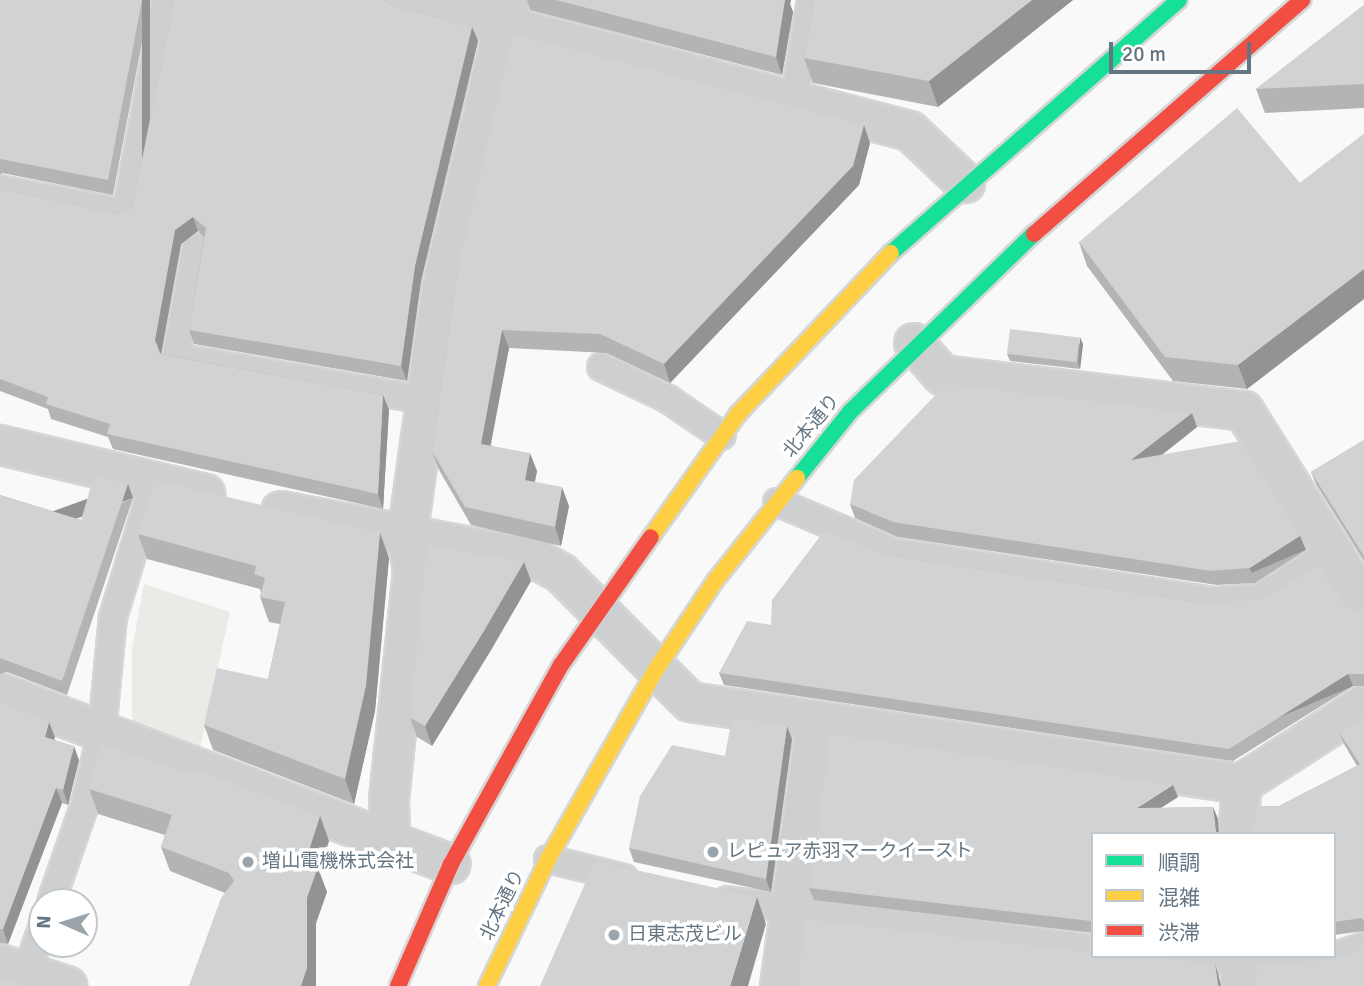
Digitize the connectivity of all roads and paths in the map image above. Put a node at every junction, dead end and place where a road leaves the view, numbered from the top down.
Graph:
1 (166, 0) edge
2 (406, 0) edge
3 (811, 0) edge
4 (1179, 0) edge
5 (1301, 0) edge
6 (507, 14) edge
7 (794, 100) junction
8 (965, 183) junction
9 (0, 189) edge
10 (196, 247) dead end
11 (914, 343) junction
12 (601, 367) dead end
13 (426, 400) junction
14 (722, 436) junction
15 (0, 445) edge
16 (154, 483) junction
17 (776, 502) junction
18 (407, 538) junction
19 (1330, 553) junction
20 (1364, 602) edge
21 (597, 610) junction
22 (657, 668) junction
23 (0, 693) edge
24 (1364, 705) edge
25 (816, 724) junction
26 (102, 731) junction
27 (1241, 784) junction
28 (1239, 832) edge
29 (390, 841) junction
30 (548, 859) junction
31 (451, 864) junction
32 (645, 883) edge
33 (55, 888) edge
34 (697, 894) edge
35 (791, 913) junction
36 (1364, 946) edge
37 (1091, 949) edge
38 (28, 952) edge
39 (1336, 955) edge
40 (1184, 958) edge
41 (1318, 958) edge
42 (1241, 968) edge
43 (14, 975) edge
44 (67, 986) edge
45 (398, 986) edge
46 (487, 986) edge
47 (780, 986) edge

1 - 9 lane
2 - 6 street
3 - 7 lane
4 - 8 highway
5 - 11 highway, 北本通り
6 - 7 street
6 - 13 street
7 - 8 street
8 - 14 highway
10 - 13 lane
11 - 17 highway, 北本通り
11 - 19 street
12 - 14 lane
13 - 18 street
14 - 21 highway
15 - 16 street
16 - 18 street
16 - 26 lane
17 - 19 lane
17 - 22 highway, 北本通り
18 - 21 street
18 - 29 street
19 - 20 street
21 - 22 street
21 - 31 highway
22 - 25 street
22 - 30 highway, 北本通り
23 - 26 street
24 - 27 street
25 - 27 street
25 - 35 street
26 - 29 street
26 - 33 lane
27 - 28 street
29 - 31 street
30 - 32 lane
30 - 46 highway, 北本通り
31 - 45 highway
34 - 35 lane
35 - 37 lane
35 - 47 street
36 - 39 lane
38 - 43 lane
40 - 42 lane
41 - 42 lane
43 - 44 street

